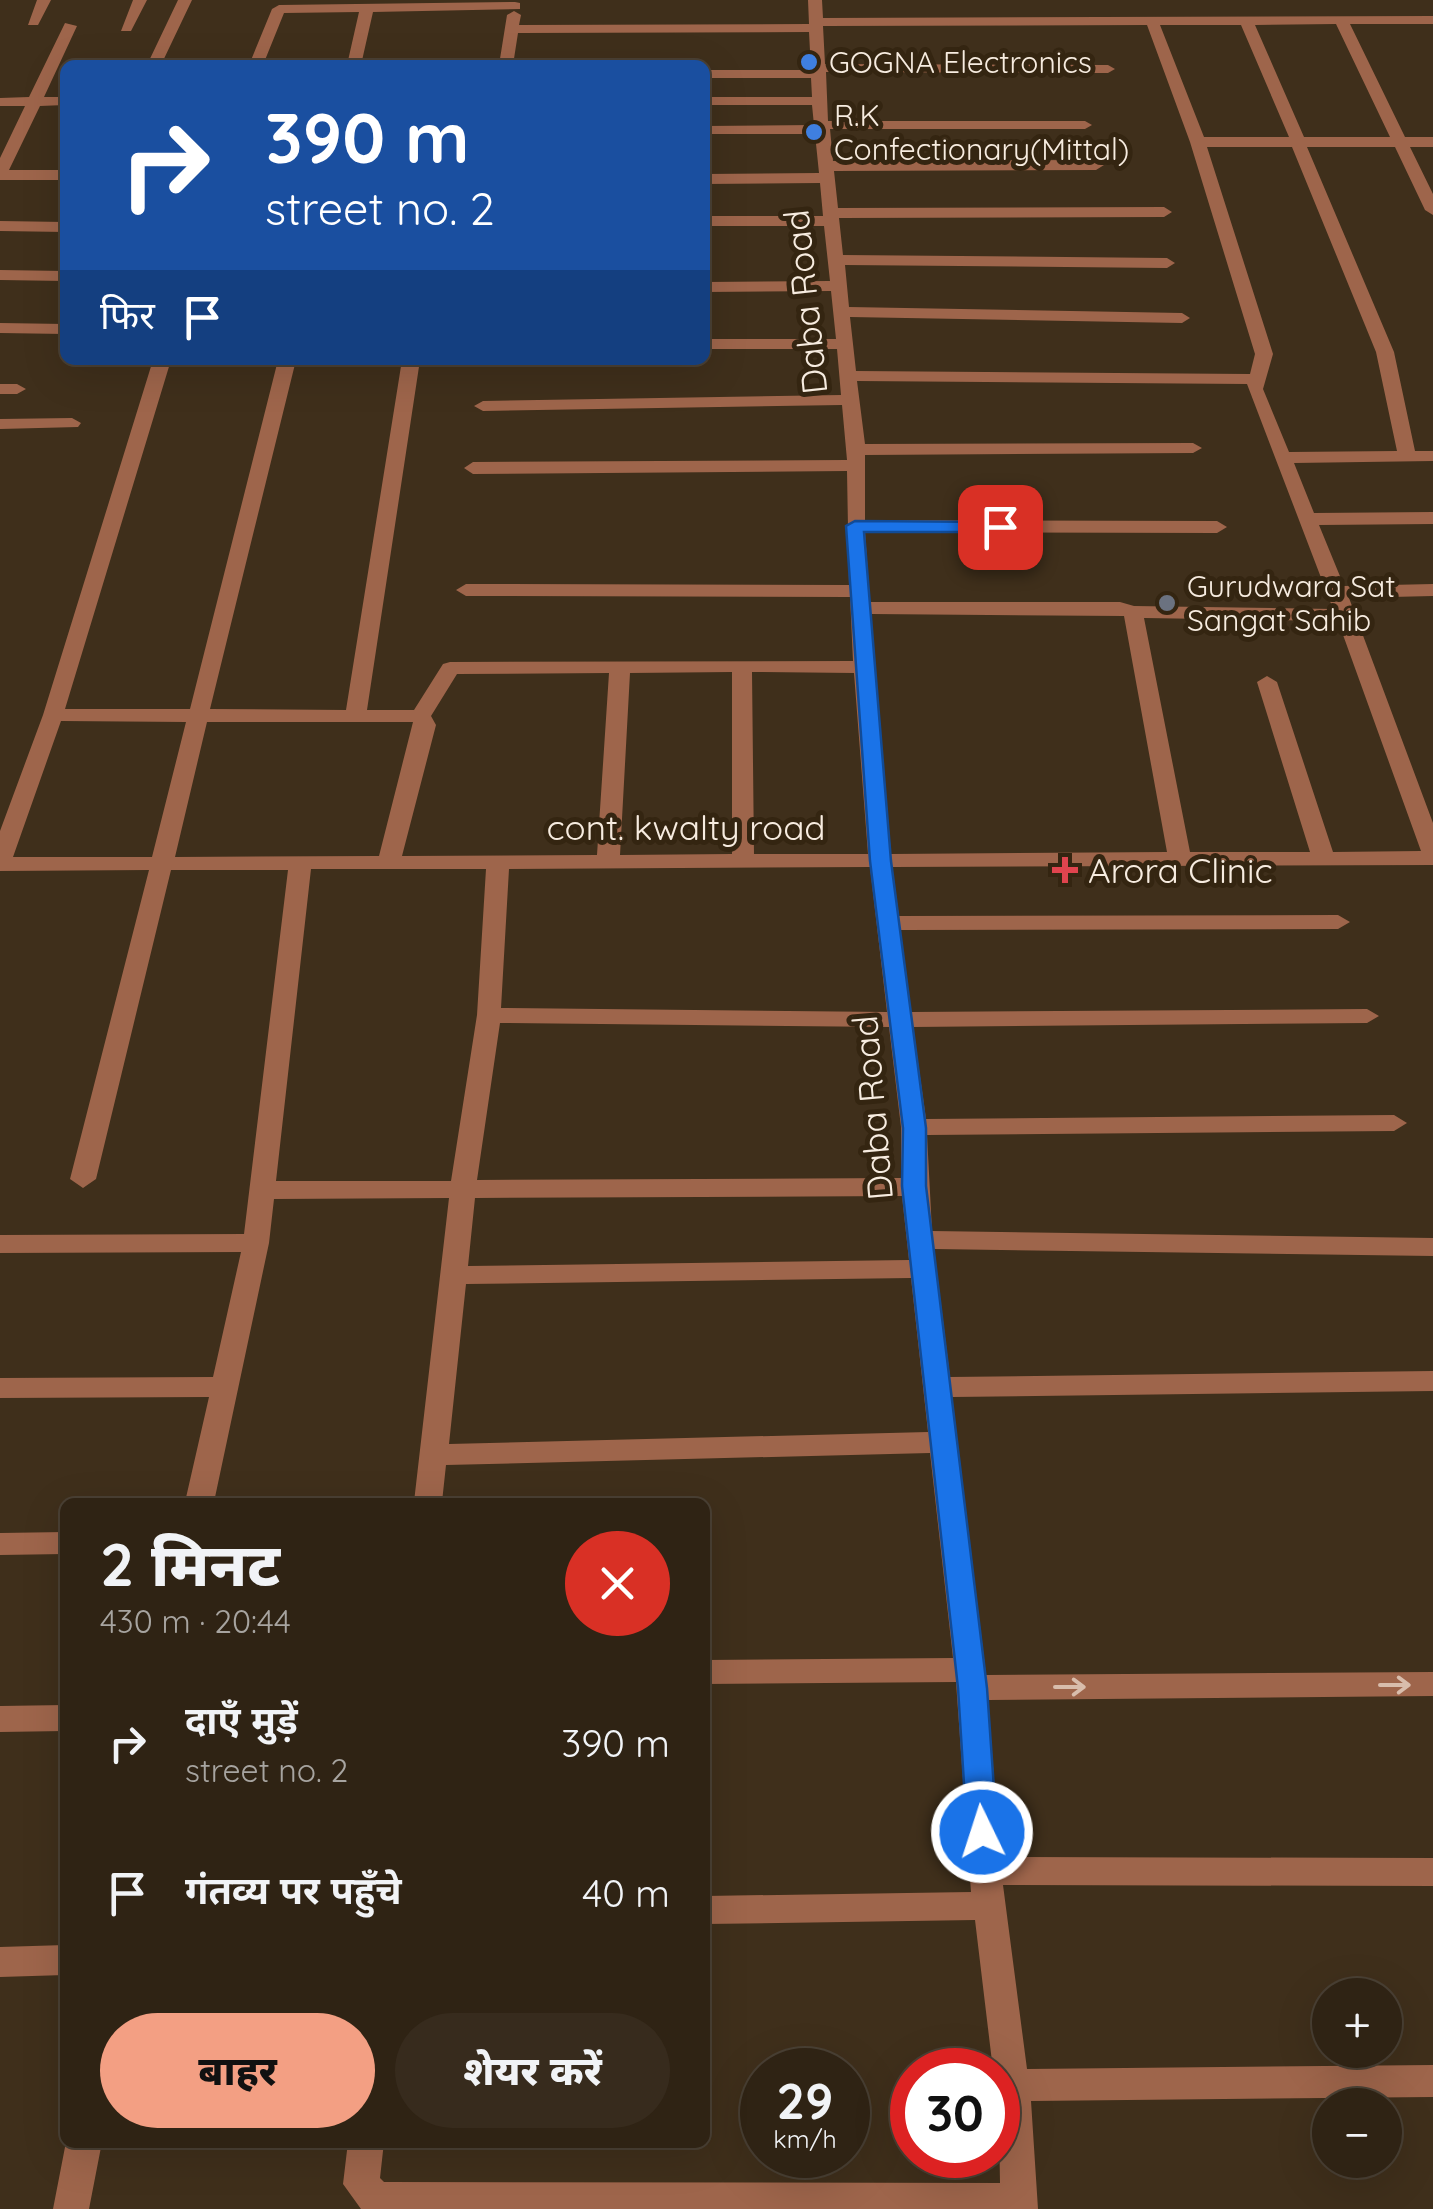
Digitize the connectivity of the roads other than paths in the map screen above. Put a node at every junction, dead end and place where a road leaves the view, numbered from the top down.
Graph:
1 (44, 0) edge
2 (140, 0) edge
3 (184, 0) edge
4 (1105, 0) edge
5 (1377, 0) edge
6 (516, 3) edge
7 (367, 8) junction
8 (816, 16) edge
9 (1113, 20) junction
10 (1342, 20) junction
11 (1387, 20) junction
12 (1433, 20) edge
13 (1152, 21) junction
14 (1246, 21) junction
15 (33, 22) dead end
16 (70, 26) dead end
17 (126, 28) dead end
18 (511, 29) junction
19 (156, 60) edge
20 (258, 60) edge
21 (355, 60) edge
22 (507, 60) edge
23 (1108, 68) dead end
24 (820, 71) junction
25 (710, 74) edge
26 (60, 101) edge
27 (0, 102) edge
28 (32, 102) junction
29 (710, 102) edge
30 (822, 118) junction
31 (1086, 125) dead end
32 (710, 129) edge
33 (1198, 142) junction
34 (1296, 142) junction
35 (1402, 142) junction
36 (1433, 142) edge
37 (1096, 165) dead end
38 (827, 172) junction
39 (0, 175) edge
40 (60, 175) edge
41 (710, 179) edge
42 (1433, 210) edge
43 (1164, 212) dead end
44 (832, 217) junction
45 (710, 221) edge
46 (0, 226) edge
47 (60, 226) edge
48 (836, 260) junction
49 (1167, 262) dead end
50 (0, 276) edge
51 (60, 276) edge
52 (710, 287) edge
53 (839, 300) junction
54 (1182, 318) dead end
55 (0, 328) edge
56 (60, 329) edge
57 (710, 344) edge
58 (844, 344) junction
59 (160, 365) edge
60 (286, 365) edge
61 (410, 365) edge
62 (1254, 379) junction
63 (849, 388) junction
64 (483, 406) dead end
65 (72, 422) dead end
66 (1, 426) edge
67 (1193, 448) dead end
68 (1407, 456) junction
69 (1433, 456) edge
70 (856, 458) junction
71 (1282, 458) junction
72 (473, 468) dead end
73 (1433, 518) edge
74 (1305, 520) junction
75 (855, 526) junction
76 (1217, 527) dead end
77 (466, 590) dead end
78 (1433, 590) edge
79 (1337, 592) junction
80 (860, 599) junction
81 (1132, 612) junction
82 (1346, 616) junction
83 (742, 666) junction
84 (864, 666) junction
85 (620, 667) junction
86 (1267, 682) dead end
87 (202, 713) junction
88 (356, 714) junction
89 (53, 716) junction
90 (421, 716) junction
91 (1433, 856) edge
92 (1324, 859) junction
93 (1180, 860) junction
94 (880, 861) junction
95 (164, 862) junction
96 (389, 862) junction
97 (498, 862) junction
98 (608, 862) junction
99 (743, 862) junction
100 (0, 863) edge
101 (300, 863) junction
102 (1338, 922) dead end
103 (889, 923) junction
104 (489, 1015) junction
105 (1367, 1016) dead end
106 (899, 1020) junction
107 (1394, 1123) dead end
108 (914, 1128) junction
109 (83, 1179) dead end
110 (914, 1186) junction
111 (463, 1188) junction
112 (262, 1190) junction
113 (920, 1240) junction
114 (256, 1243) junction
115 (0, 1244) edge
116 (1433, 1247) edge
117 (924, 1269) junction
118 (452, 1275) junction
119 (1433, 1381) edge
120 (223, 1386) junction
121 (937, 1387) junction
122 (0, 1388) edge
123 (941, 1442) junction
124 (431, 1454) junction
125 (201, 1498) edge
126 (428, 1498) edge
127 (60, 1543) edge
128 (0, 1544) edge
129 (710, 1672) edge
130 (971, 1679) junction
131 (1433, 1684) edge
132 (60, 1718) edge
133 (0, 1719) edge
134 (985, 1871) junction
135 (1433, 1872) edge
136 (989, 1906) junction
137 (710, 1910) edge
138 (60, 1960) edge
139 (0, 1962) edge
140 (1007, 2048) edge
141 (1433, 2082) edge
142 (1020, 2085) edge
143 (83, 2148) edge
144 (365, 2148) edge
145 (1018, 2178) edge
146 (1020, 2204) edge
147 (71, 2209) edge

1 - 15 street
2 - 17 street
3 - 19 street
4 - 9 street
5 - 11 street
6 - 7 street
6 - 18 street
7 - 20 street
7 - 21 street
8 - 9 street
8 - 18 street
8 - 24 street, Daba Road
9 - 13 street
10 - 11 street
10 - 14 street
10 - 35 street
11 - 12 street
13 - 14 street
13 - 33 street
14 - 34 street
16 - 28 street
18 - 22 street
23 - 24 street
24 - 25 street
24 - 30 street, Daba Road
26 - 28 street
27 - 28 street
28 - 39 street
29 - 30 street
30 - 31 street
30 - 32 street
30 - 38 street, Daba Road
33 - 34 street
33 - 62 street
34 - 35 street
34 - 68 street
35 - 36 street
35 - 42 street
37 - 38 street
38 - 41 street
38 - 44 street, Daba Road
39 - 40 street
43 - 44 street
44 - 45 street
44 - 48 street, Daba Road
46 - 47 street
48 - 49 street
48 - 53 street, Daba Road
50 - 51 street
52 - 53 street
53 - 54 street
53 - 58 street, Daba Road
55 - 56 street
57 - 58 street
58 - 63 street, Daba Road
59 - 89 street
60 - 87 street
61 - 88 street
62 - 63 street
62 - 71 street
63 - 64 street
63 - 70 street, Daba Road
65 - 66 street
67 - 70 street
68 - 69 street
68 - 71 street
70 - 72 street
70 - 75 street, Daba Road
71 - 74 street
73 - 74 street
74 - 79 street
75 - 76 street
75 - 80 street, Daba Road
77 - 80 street
78 - 79 street
79 - 82 street
80 - 81 street
80 - 84 street, Daba Road
81 - 82 street
81 - 93 street
82 - 91 street
83 - 84 street
83 - 85 street
83 - 99 street
84 - 94 street, Daba Road
85 - 90 street
85 - 98 street
86 - 92 street
87 - 88 street
87 - 89 street
87 - 95 street
88 - 90 street
89 - 100 street
90 - 96 street
91 - 92 street, cont. kwalty road
92 - 93 street, cont. kwalty road
93 - 94 street, cont. kwalty road
94 - 99 street, cont. kwalty road
94 - 103 street, Daba Road
95 - 100 street, cont. kwalty road
95 - 101 street, cont. kwalty road
95 - 109 street
96 - 97 street, cont. kwalty road
96 - 101 street, cont. kwalty road
97 - 98 street, cont. kwalty road
97 - 104 street
98 - 99 street, cont. kwalty road
101 - 112 street
102 - 103 street
103 - 106 street, Daba Road
104 - 106 street
104 - 111 street
105 - 106 street
106 - 108 street, Daba Road
107 - 108 street
108 - 110 street, Daba Road
110 - 111 street
110 - 113 street, Daba Road
111 - 112 street
111 - 118 street
112 - 114 street
113 - 116 street
113 - 117 street, Daba Road
114 - 115 street
114 - 120 street
117 - 118 street
117 - 121 street, Daba Road
118 - 124 street
119 - 121 street
120 - 122 street
120 - 125 street
121 - 123 street, Daba Road
123 - 124 street
123 - 130 street, Daba Road
124 - 126 street
127 - 128 street
129 - 130 street
130 -> 131 street
130 - 134 street, Daba Road
132 - 133 street
134 - 135 street
134 - 136 street, Daba Road
136 - 137 street
136 - 140 street, Daba Road
138 - 139 street
141 - 142 street
143 - 147 street
144 - 146 street
145 - 146 street, Daba Road

